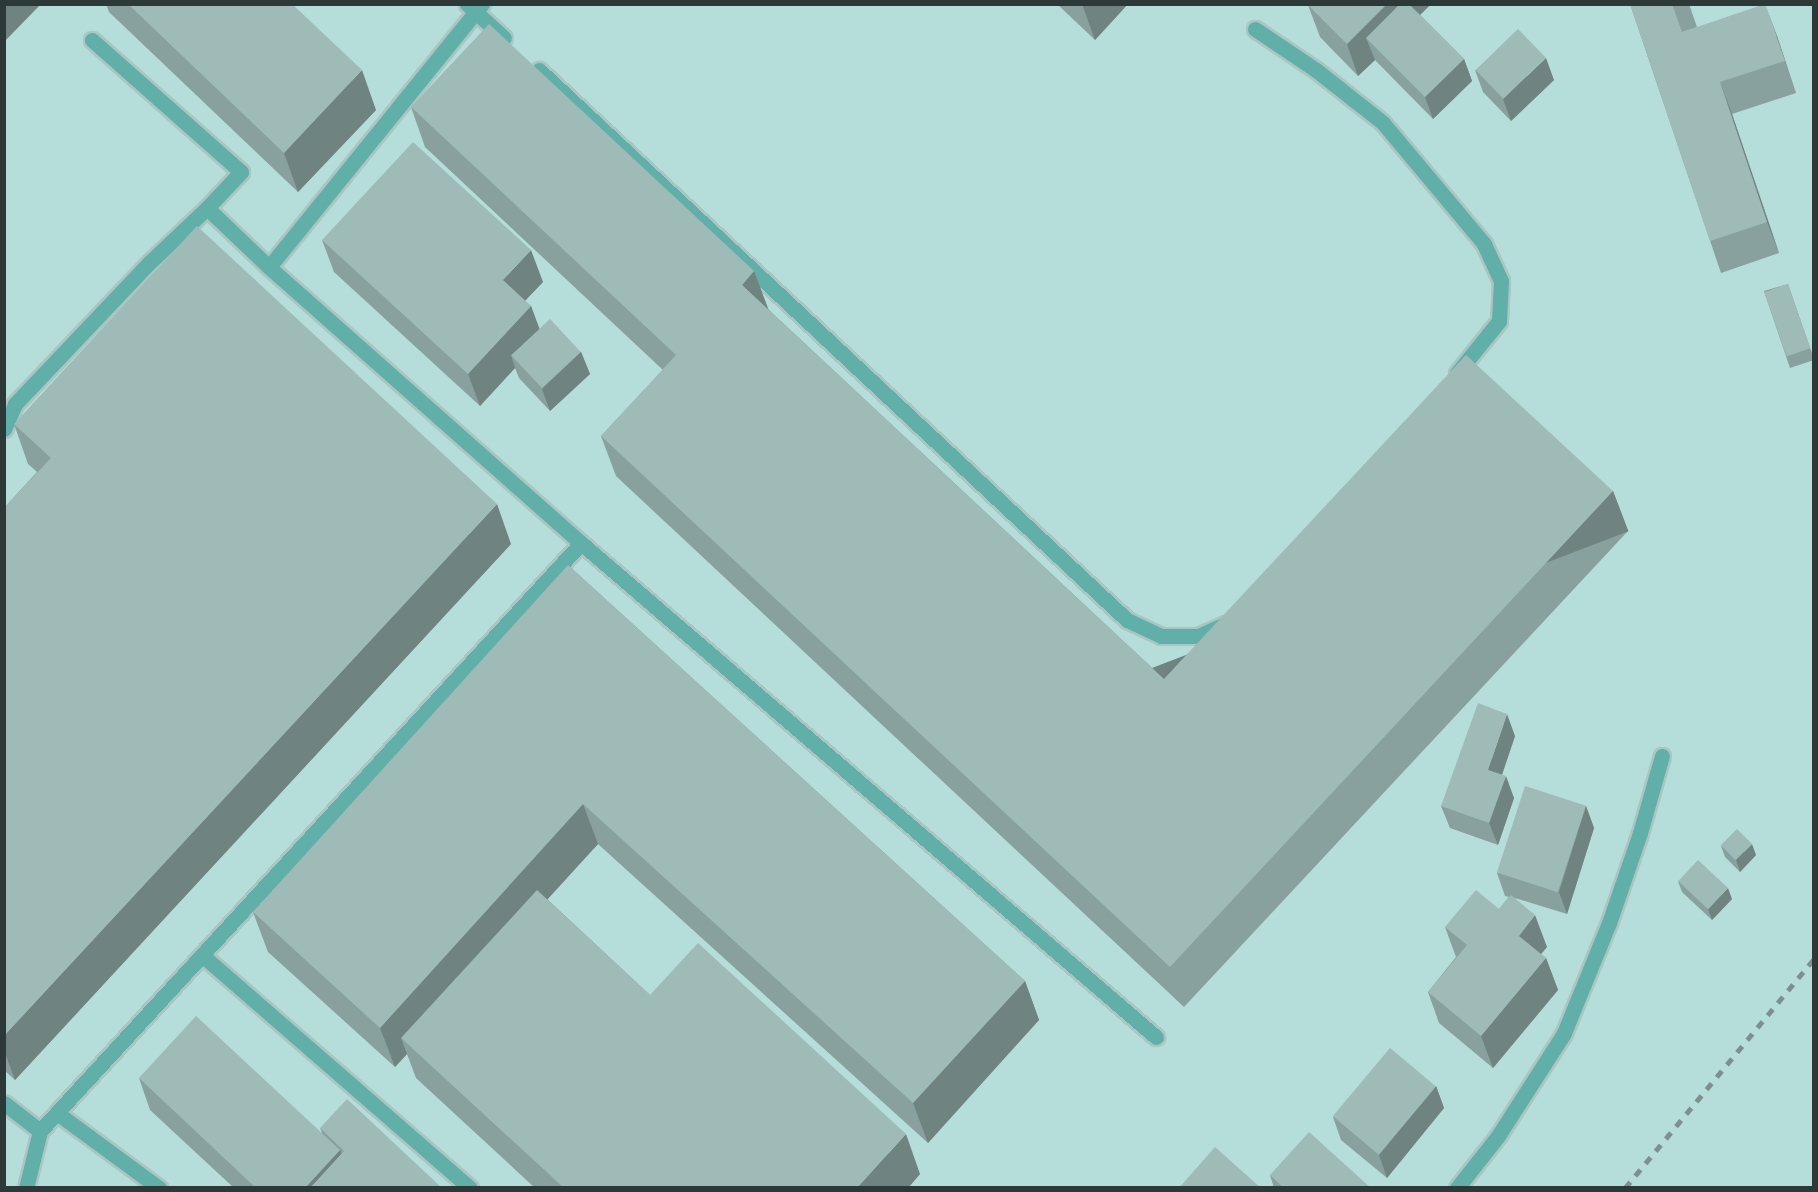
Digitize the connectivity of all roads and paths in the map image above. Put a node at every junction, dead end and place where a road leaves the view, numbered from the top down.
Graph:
1 (475, 7) edge
2 (1255, 29) dead end
3 (92, 40) dead end
4 (511, 45) edge
5 (529, 61) edge
6 (207, 208) junction
7 (269, 267) junction
8 (1449, 382) edge
9 (4, 429) edge
10 (581, 543) junction
11 (1238, 610) edge
12 (1662, 756) dead end
13 (202, 955) junction
14 (1156, 1037) dead end
15 (4, 1103) edge
16 (57, 1113) junction
17 (40, 1131) junction
18 (26, 1188) edge
19 (159, 1188) edge
20 (470, 1188) edge
21 (1457, 1188) edge

1 - 4 street
1 - 7 street
2 - 8 street
3 - 6 street
5 - 11 street
6 - 7 street
6 - 9 street
7 - 10 street
10 - 13 street
10 - 14 street
12 - 21 street
13 - 16 street
13 - 20 street
15 - 17 street
16 - 17 street
16 - 19 street
17 - 18 street

